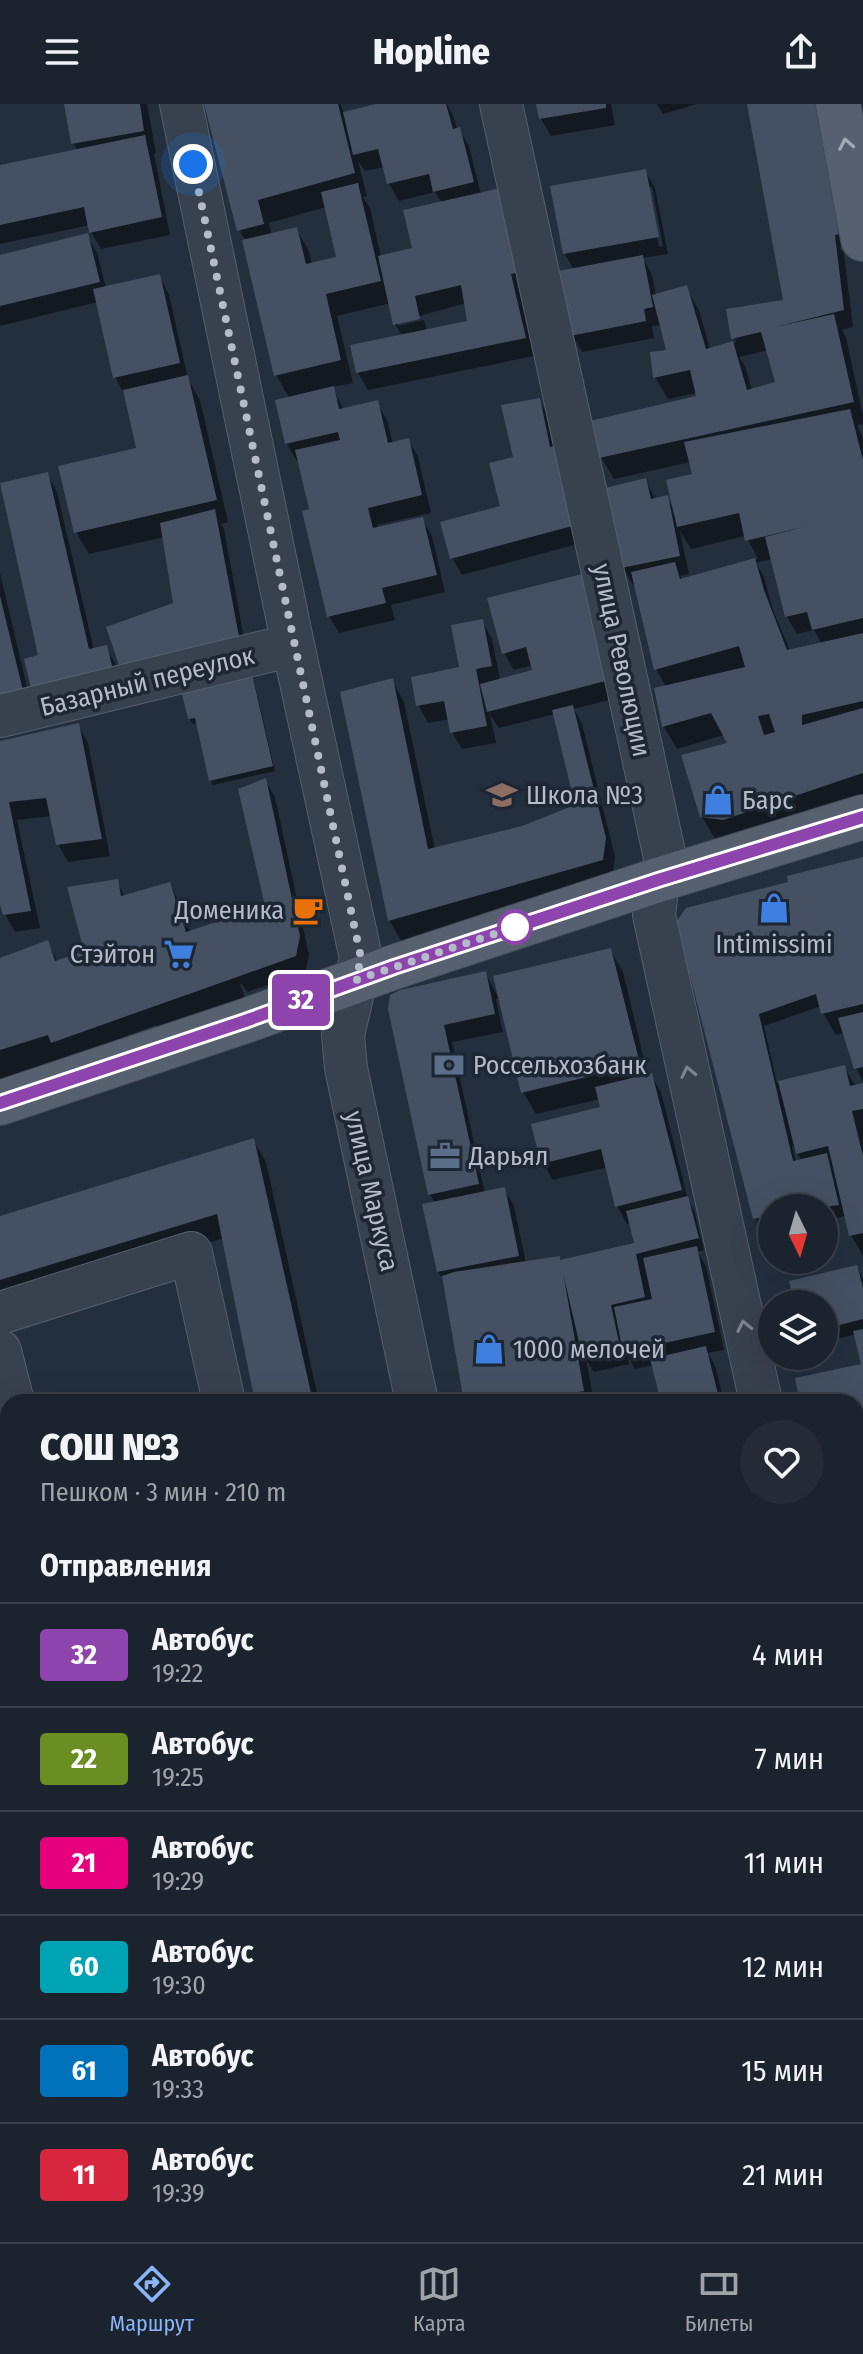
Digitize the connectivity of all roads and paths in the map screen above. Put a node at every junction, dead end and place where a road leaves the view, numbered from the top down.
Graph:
1 (181, 104) edge
2 (501, 104) edge
3 (838, 104) edge
4 (863, 239) edge
5 (293, 645) junction
6 (0, 716) edge
7 (863, 817) edge
8 (658, 880) junction
9 (356, 980) junction
10 (0, 1103) edge
11 (0, 1313) edge
12 (0, 1351) edge
13 (11, 1394) edge
14 (222, 1394) edge
15 (415, 1394) edge
16 (759, 1394) edge

1 - 5 street, улица Маркуса
2 - 8 street, улица Революции
4 -> 3 main road
5 - 6 street, Базарный переулок
5 - 9 street, улица Маркуса
7 - 8 main road
8 - 9 main road
16 -> 8 street, улица Революции
9 - 10 main road
9 - 15 street, улица Маркуса
11 - 14 street
12 - 13 street

